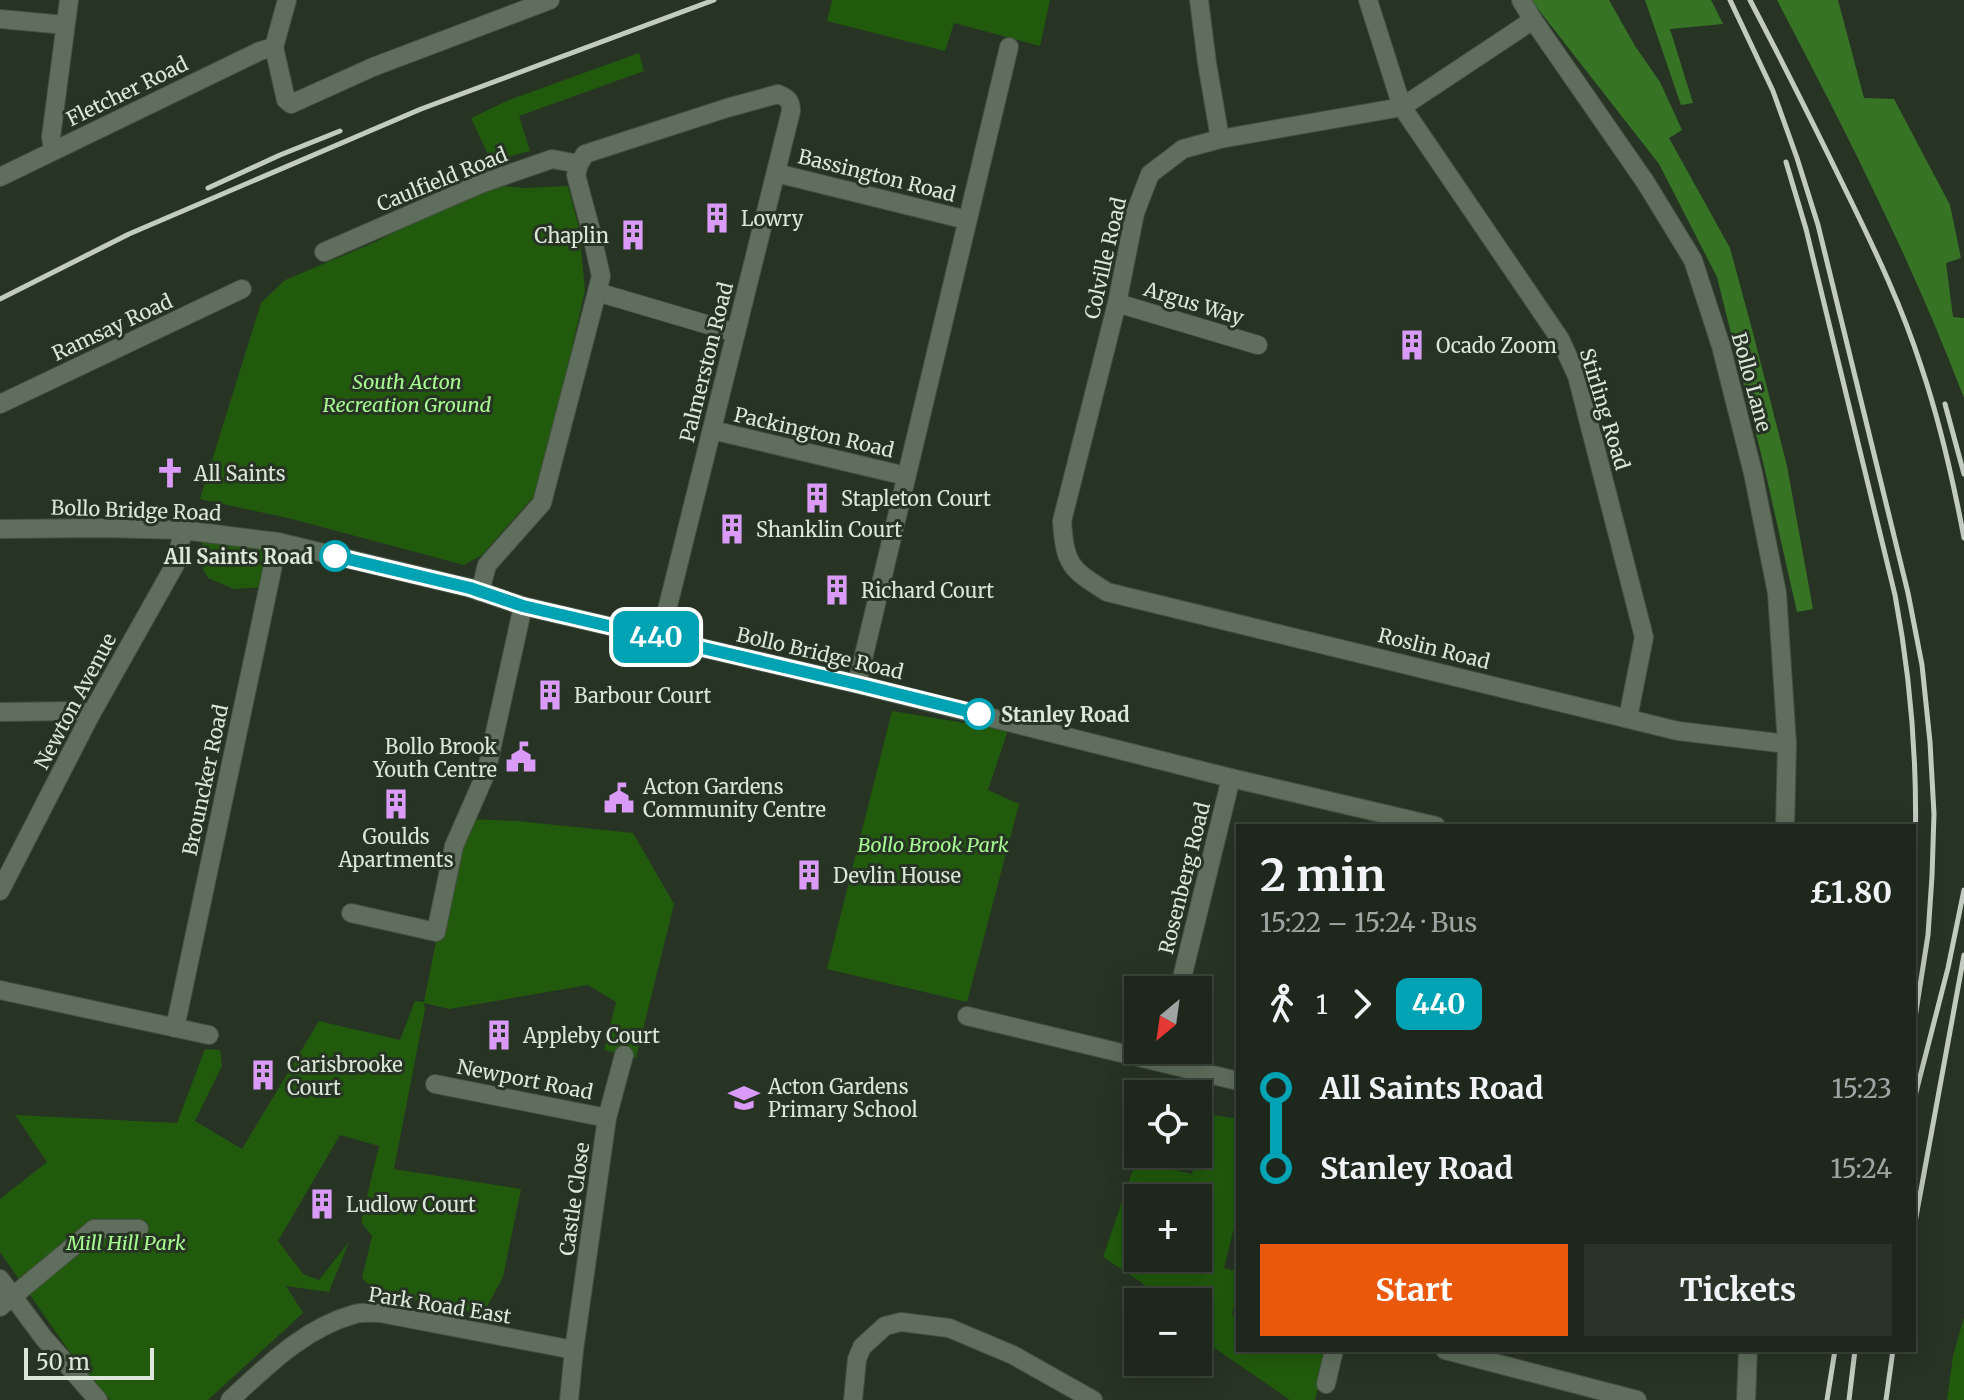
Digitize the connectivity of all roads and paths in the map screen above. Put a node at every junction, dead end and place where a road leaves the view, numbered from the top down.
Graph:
1 (69, 0) edge
2 (287, 0) edge
3 (550, 0) edge
4 (1199, 0) edge
5 (1368, 0) edge
6 (1521, 0) edge
7 (0, 19) edge
8 (1533, 20) junction
9 (65, 25) junction
10 (274, 47) junction
11 (1009, 47) dead end
12 (1402, 107) junction
13 (1220, 139) junction
14 (53, 150) junction
15 (579, 164) junction
16 (776, 173) junction
17 (0, 177) edge
18 (967, 220) junction
19 (324, 252) dead end
20 (242, 289) dead end
21 (597, 292) junction
22 (1117, 303) junction
23 (736, 333) junction
24 (1258, 345) dead end
25 (0, 404) edge
26 (712, 430) junction
27 (906, 476) junction
28 (0, 529) edge
29 (183, 530) junction
30 (278, 542) junction
31 (1078, 574) joint
32 (480, 592) junction
33 (523, 606) junction
34 (660, 638) junction
35 (857, 684) junction
36 (0, 712) edge
37 (91, 714) junction
38 (1628, 718) junction
39 (1787, 744) junction
40 (1231, 778) junction
41 (1416, 824) edge
42 (1785, 824) edge
43 (0, 891) edge
44 (351, 913) dead end
45 (1182, 976) edge
46 (0, 990) edge
47 (967, 1016) dead end
48 (175, 1028) junction
49 (209, 1035) dead end
50 (1124, 1048) edge
51 (624, 1055) dead end
52 (1186, 1064) edge
53 (1236, 1080) edge
54 (435, 1084) dead end
55 (607, 1118) junction
56 (139, 1229) dead end
57 (0, 1279) edge
58 (7, 1301) edge
59 (574, 1350) junction
60 (1334, 1352) edge
61 (1460, 1352) edge
62 (1748, 1352) edge
63 (1514, 1359) edge
64 (1326, 1384) dead end
65 (98, 1400) edge
66 (230, 1400) edge
67 (569, 1400) edge
68 (853, 1400) edge
69 (1093, 1400) edge
70 (1637, 1400) edge
71 (1746, 1400) edge

1 - 9 street
2 - 10 street
3 - 10 street
4 - 13 street
5 - 12 street, Stirling Road
6 - 8 street, Bollo Lane
7 - 9 street
8 - 12 street, Colville Road
8 - 39 street, Bollo Lane
9 - 14 street
10 - 14 street, Fletcher Road
11 - 18 street
12 - 13 street, Colville Road
12 - 38 street, Stirling Road
13 - 22 street, Colville Road
14 - 17 street, Fletcher Road
15 - 16 street, Palmerston Road
15 - 19 street, Caulfield Road
15 - 21 street
16 - 18 street, Bassington Road
16 - 23 street, Palmerston Road
18 - 27 street
20 - 25 street, Ramsay Road
21 - 23 street
21 - 32 street
22 - 24 street, Argus Way
22 - 31 street, Colville Road
23 - 26 street, Palmerston Road
26 - 27 street, Packington Road
26 - 34 street, Palmerston Road
27 - 35 street
28 - 29 street, Bollo Bridge Road
29 - 30 street, Bollo Bridge Road
29 - 37 street, Newton Avenue
30 - 32 street, Bollo Bridge Road
30 - 48 street, Brouncker Road
31 - 38 street, Roslin Road
32 - 33 street, Bollo Bridge Road
33 - 34 street, Bollo Bridge Road
33 - 44 street
34 - 35 street, Bollo Bridge Road
35 - 40 street, Bollo Bridge Road
36 - 37 street
37 - 43 street, Newton Avenue
38 - 39 street, Roslin Road
39 - 42 street, Bollo Lane
40 - 41 street, Bollo Bridge Road
40 - 45 street, Rosenberg Road
46 - 48 street
47 - 50 street
48 - 49 street
51 - 55 street, Castle Close
52 - 53 street
54 - 55 street, Newport Road
55 - 59 street, Castle Close
56 - 58 street
57 - 58 street
58 - 65 street
59 - 66 street, Park Road East
59 - 67 street, Castle Close
60 - 64 street
61 - 63 street
62 - 71 street
63 - 70 street
68 - 69 street

